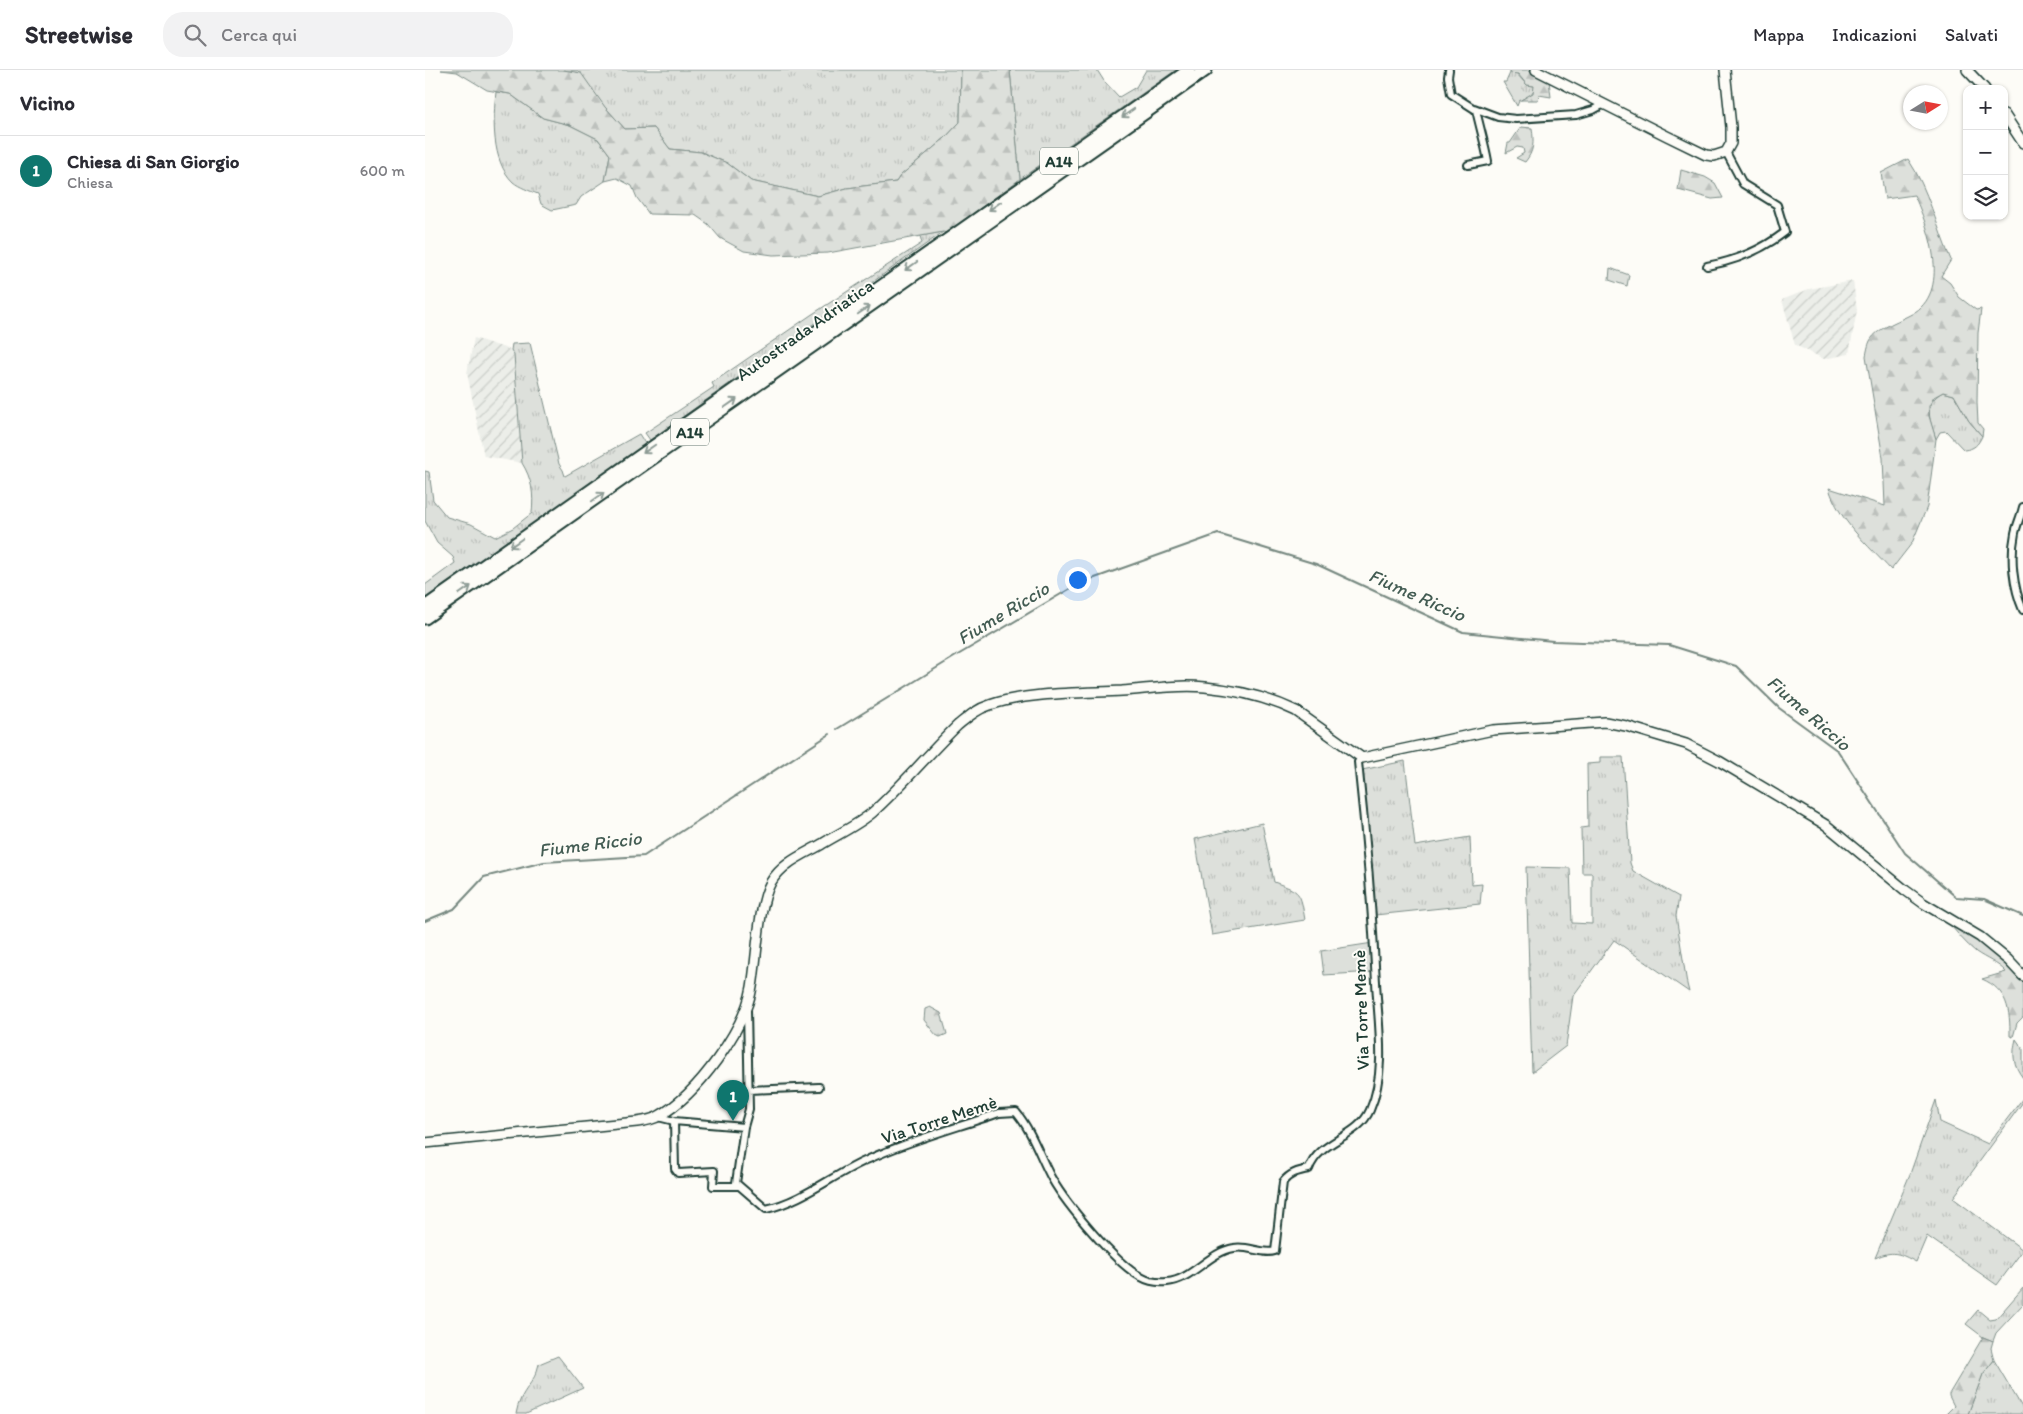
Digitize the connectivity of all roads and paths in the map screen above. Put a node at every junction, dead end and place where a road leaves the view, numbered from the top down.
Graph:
1 (1189, 70) edge
2 (1206, 70) edge
3 (1449, 70) edge
4 (1537, 70) edge
5 (1725, 70) edge
6 (1967, 70) edge
7 (1981, 85) edge
8 (1171, 89) junction
9 (1604, 104) junction
10 (1474, 108) junction
11 (2008, 120) edge
12 (2023, 143) edge
13 (1726, 152) junction
14 (1468, 165) dead end
15 (953, 242) junction
16 (1707, 266) dead end
17 (2023, 507) edge
18 (425, 607) edge
19 (2023, 610) edge
20 (425, 618) edge
21 (1362, 758) junction
22 (2023, 976) edge
23 (747, 1007) junction
24 (819, 1087) dead end
25 (749, 1090) junction
26 (658, 1116) junction
27 (674, 1121) junction
28 (744, 1127) junction
29 (425, 1143) edge
30 (739, 1186) junction

1 - 8 highway, Autostrada Adriatica / A14
2 - 8 highway, Autostrada Adriatica / A14
3 - 10 street
4 - 9 street
5 - 13 street
6 - 7 street
8 - 15 highway, Autostrada Adriatica / A14
9 - 10 street
9 - 13 street
10 - 14 street
11 - 12 street
13 - 16 street
15 -> 18 highway, Autostrada Adriatica / A14
20 -> 15 highway, Autostrada Adriatica / A14
17 - 19 street
21 - 22 street
21 - 23 street
21 - 30 street, Via Torre Memè
23 - 25 street
23 - 26 street
24 - 25 street
25 - 28 street
26 - 27 street
26 - 29 street
27 - 28 street
27 - 30 street
28 - 30 street

